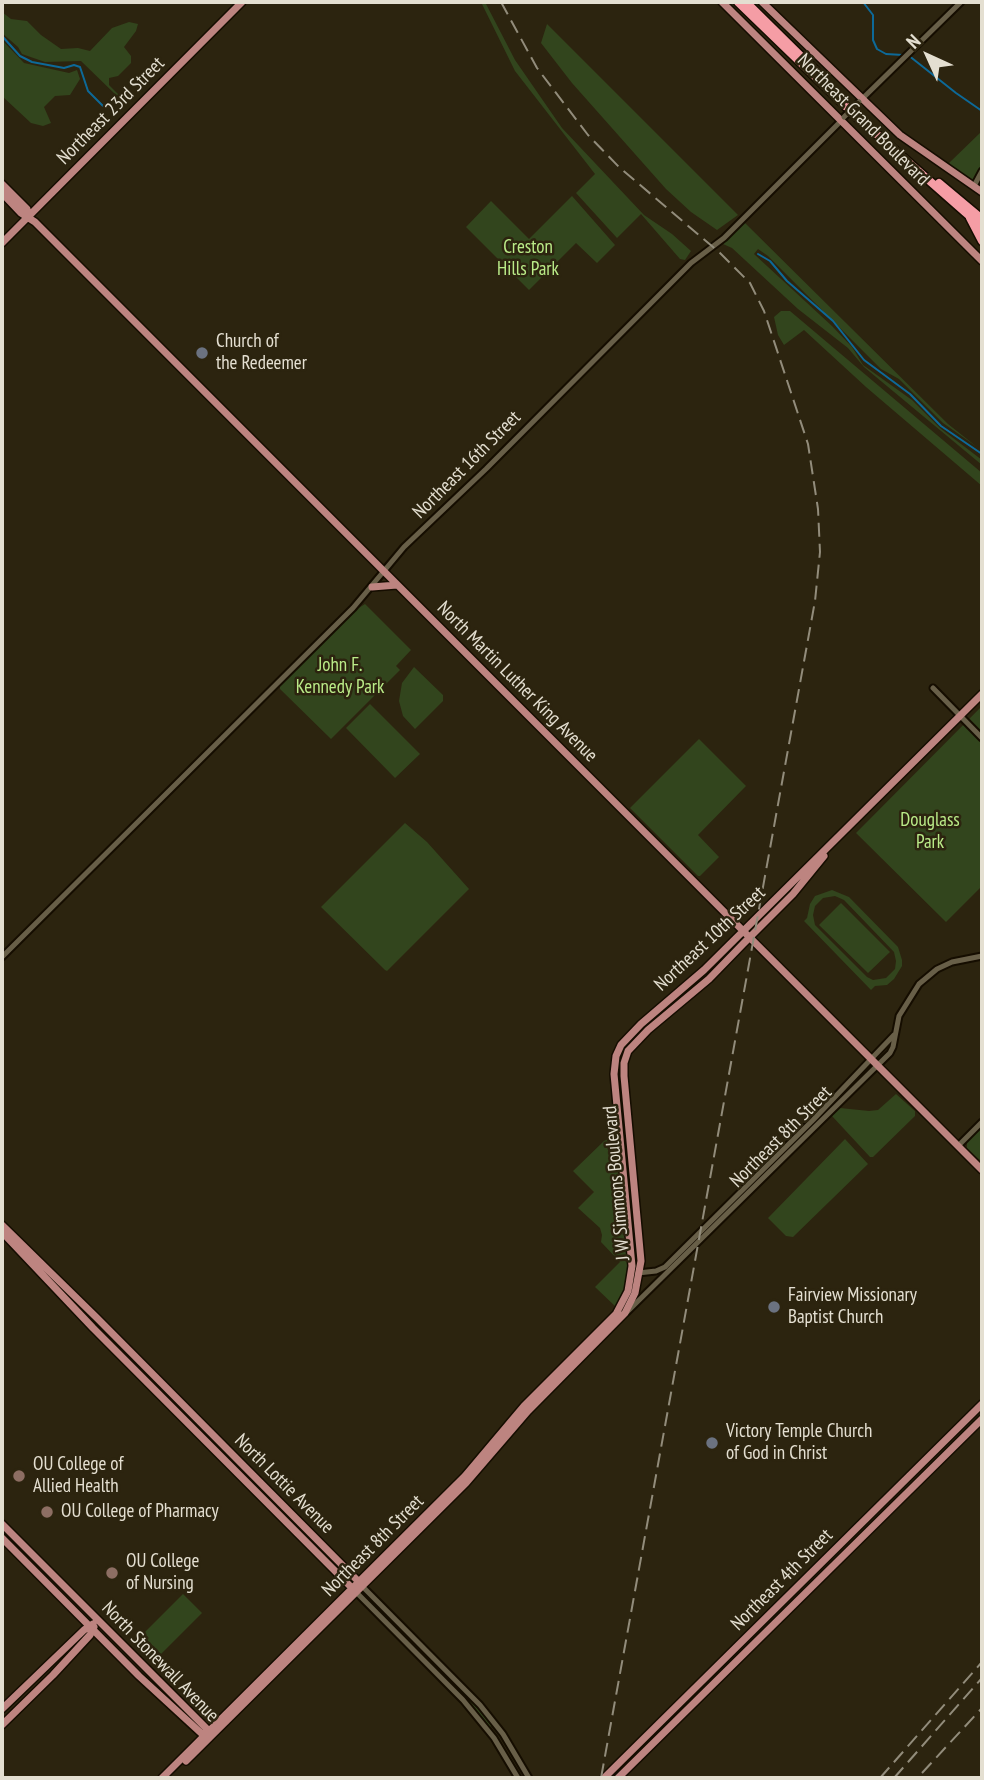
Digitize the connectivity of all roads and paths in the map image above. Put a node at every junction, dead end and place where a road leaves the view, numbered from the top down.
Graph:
1 (242, 2) edge
2 (722, 2) edge
3 (738, 2) edge
4 (746, 2) edge
5 (762, 2) edge
6 (961, 2) edge
7 (860, 100) junction
8 (843, 119) junction
9 (982, 171) edge
10 (2, 184) edge
11 (974, 186) junction
12 (982, 192) edge
13 (2, 193) edge
14 (29, 216) junction
15 (969, 216) junction
16 (982, 219) edge
17 (982, 227) edge
18 (982, 241) edge
19 (2, 243) edge
20 (982, 261) edge
21 (384, 572) junction
22 (398, 585) junction
23 (372, 587) junction
24 (933, 688) dead end
25 (982, 694) edge
26 (961, 716) junction
27 (982, 737) edge
28 (829, 848) junction
29 (744, 931) junction
30 (750, 937) junction
31 (982, 956) edge
32 (2, 957) edge
33 (616, 1056) joint
34 (624, 1060) joint
35 (875, 1062) junction
36 (982, 1122) edge
37 (958, 1146) junction
38 (982, 1170) edge
39 (3, 1232) edge
40 (640, 1272) junction
41 (631, 1278) junction
42 (622, 1317) junction
43 (603, 1333) junction
44 (982, 1404) edge
45 (982, 1419) edge
46 (884, 1501) junction
47 (892, 1509) junction
48 (2, 1524) edge
49 (2, 1538) edge
50 (839, 1546) junction
51 (846, 1553) junction
52 (361, 1584) junction
53 (354, 1591) junction
54 (98, 1620) junction
55 (91, 1628) junction
56 (2, 1709) edge
57 (2, 1725) edge
58 (208, 1735) junction
59 (162, 1778) edge
60 (168, 1778) edge
61 (517, 1778) edge
62 (529, 1778) edge
63 (604, 1778) edge
64 (618, 1778) edge

1 - 14 main road, Northeast 23rd Street
2 - 8 main road, Northeast Grand Boulevard
3 - 15 highway
4 - 16 highway
5 - 7 main road, Northeast Grand Boulevard
6 - 7 street, Northeast 16th Street
7 - 8 street, Northeast 16th Street, bridge
7 - 11 main road, Northeast Grand Boulevard
8 - 20 main road, Northeast Grand Boulevard
8 - 21 street, Northeast 16th Street
9 - 11 street
10 - 14 main road, North Martin Luther King Avenue
11 - 12 main road, Northeast Grand Boulevard
13 - 14 main road, North Martin Luther King Avenue
14 - 19 main road, Northeast 23rd Street
14 - 21 main road, North Martin Luther King Avenue
15 - 17 highway
15 - 18 highway
21 - 22 main road, North Martin Luther King Avenue
21 - 23 street, Northeast 16th Street
22 - 23 main road
22 - 29 main road, North Martin Luther King Avenue
23 - 32 street, Northeast 16th Street
24 - 26 street
25 - 26 main road, Northeast 10th Street
26 - 27 street
26 - 28 main road, Northeast 10th Street
28 - 29 main road, Northeast 10th Street
28 - 30 main road, Northeast 10th Street
29 - 30 main road, North Martin Luther King Avenue
29 - 33 main road, Northeast 10th Street
30 - 34 main road, Northeast 10th Street
30 - 35 main road, North Martin Luther King Avenue
31 - 35 street, Northeast 8th Street
33 - 41 main road, J W Simmons Boulevard
34 - 40 main road, J W Simmons Boulevard
35 - 37 main road, North Martin Luther King Avenue
35 - 40 street, Northeast 8th Street
35 - 42 street, Northeast 8th Street
36 - 37 street
37 - 38 main road, North Martin Luther King Avenue
39 - 52 main road, North Lottie Avenue
39 - 53 main road, North Lottie Avenue
40 - 41 street, Northeast 8th Street
40 - 42 main road, J W Simmons Boulevard
41 - 43 main road, J W Simmons Boulevard
42 - 43 main road, J W Simmons Boulevard
43 - 52 main road, Northeast 8th Street
44 - 46 main road, Northeast 4th Street
45 - 47 main road, Northeast 4th Street
46 - 47 main road
46 - 50 main road, Northeast 4th Street
47 - 51 main road, Northeast 4th Street
48 - 54 main road, North Stonewall Avenue
49 - 55 main road, North Stonewall Avenue
50 - 51 main road
50 - 63 main road, Northeast 4th Street
51 - 64 main road, Northeast 4th Street
52 - 53 main road, Northeast 8th Street
52 - 62 street, North Lottie Avenue
53 - 58 main road, Northeast 8th Street
53 - 61 street, North Lottie Avenue
54 - 55 main road
54 - 58 main road, North Stonewall Avenue
55 - 56 main road
55 - 57 main road
55 - 58 main road, North Stonewall Avenue
58 - 59 main road, Northeast 8th Street
58 - 60 main road, Northeast 8th Street

